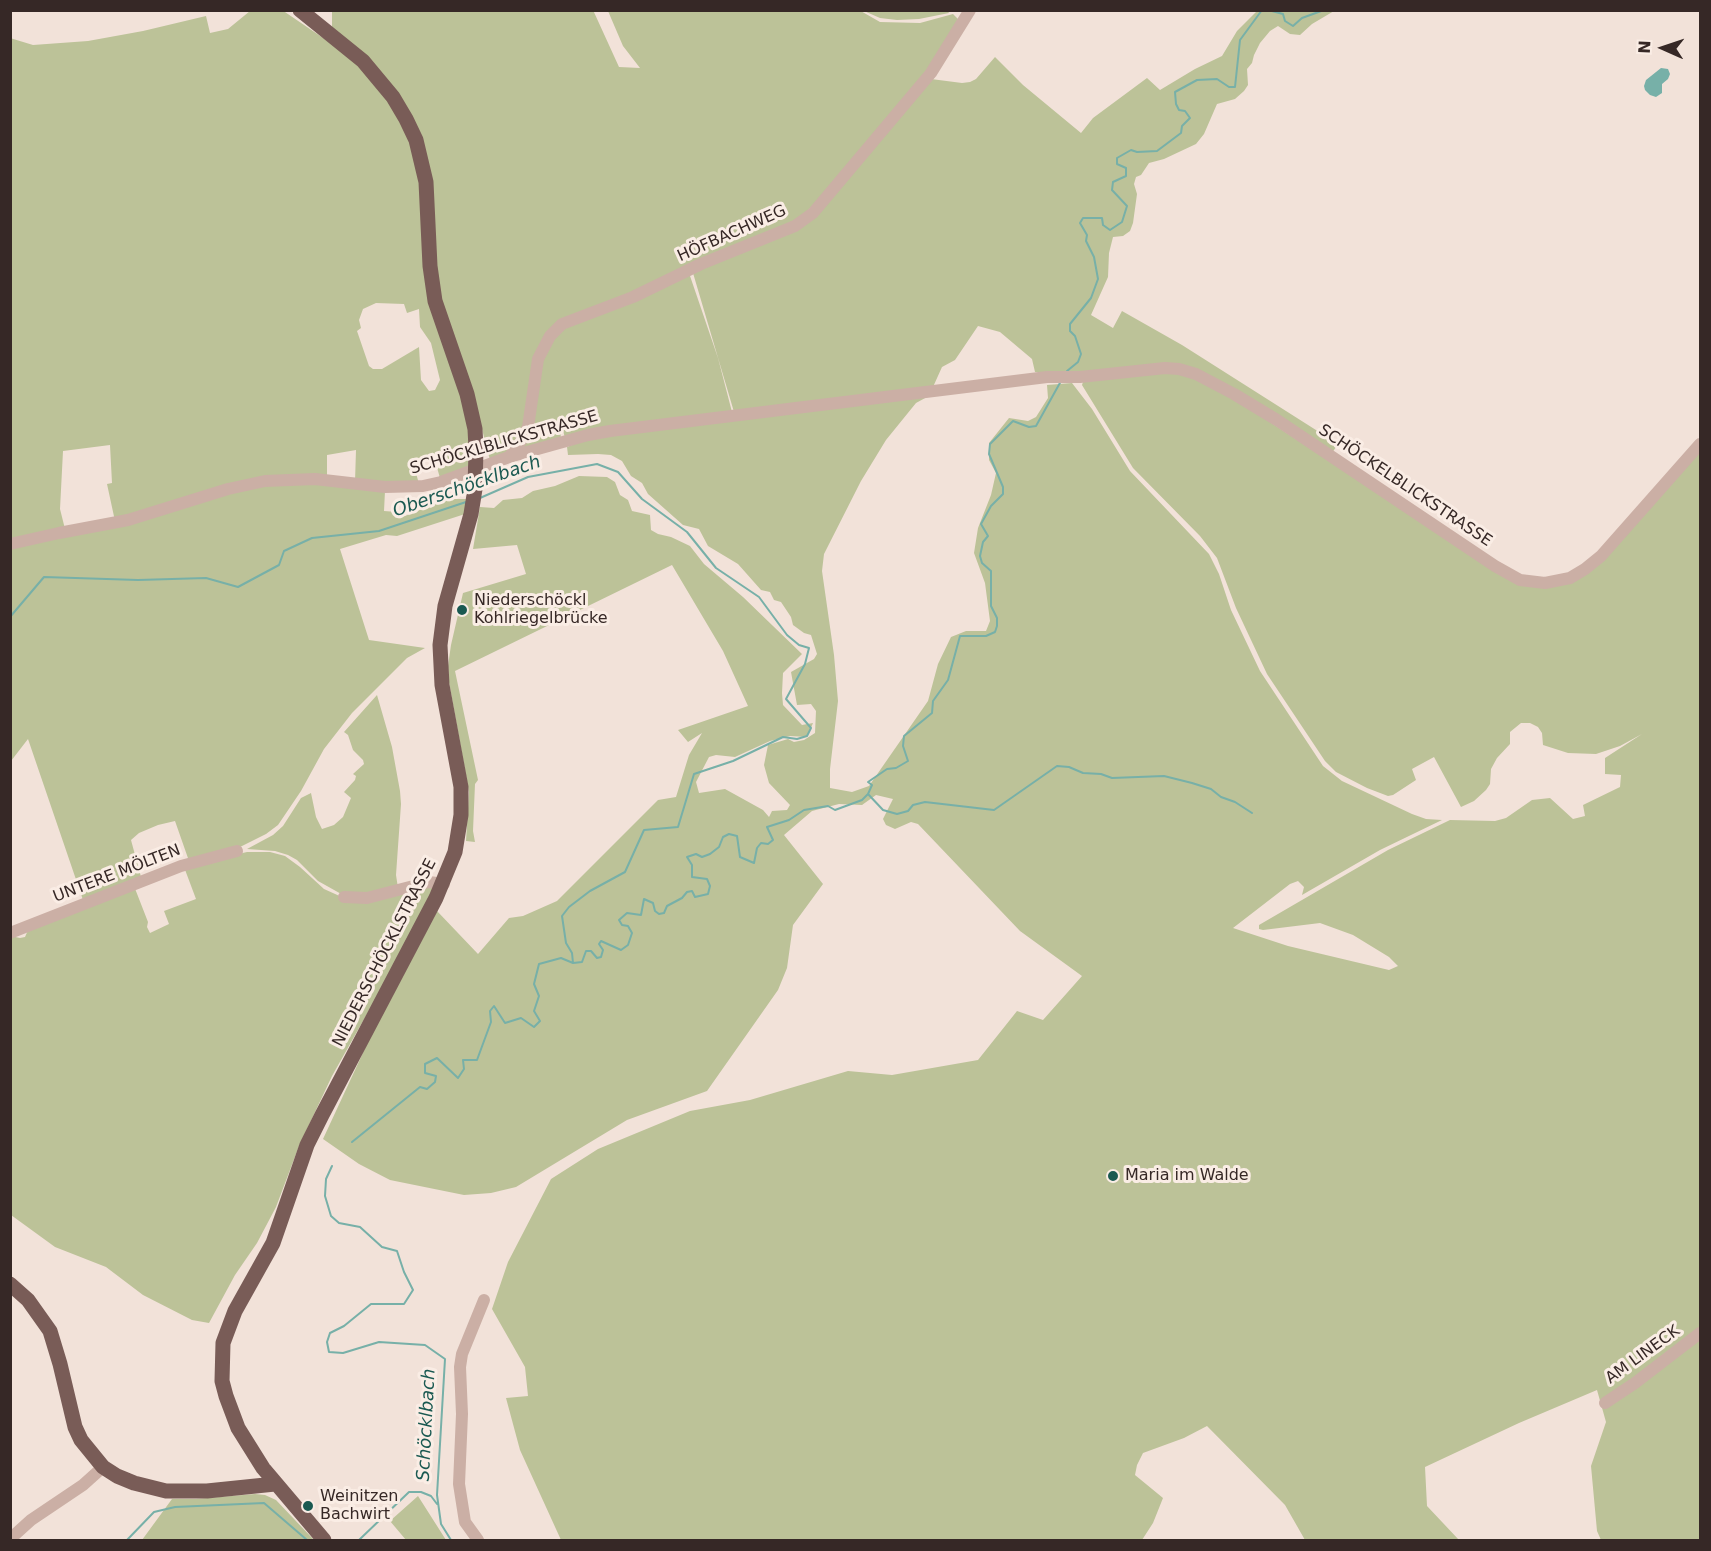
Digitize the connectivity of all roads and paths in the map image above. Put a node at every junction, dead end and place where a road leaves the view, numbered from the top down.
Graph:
1 (300, 10) edge
2 (970, 10) edge
3 (1047, 377) joint
4 (1701, 444) edge
5 (509, 457) junction
6 (476, 468) junction
7 (10, 544) edge
8 (237, 851) dead end
9 (444, 884) junction
10 (344, 897) dead end
11 (10, 933) edge
12 (10, 1284) edge
13 (484, 1300) dead end
14 (1701, 1333) edge
15 (1605, 1402) dead end
16 (103, 1467) junction
17 (263, 1468) junction
18 (275, 1484) junction
19 (234, 1487) junction
20 (10, 1539) edge
21 (324, 1540) edge
22 (478, 1540) edge

1 - 6 main road, NIEDERSCHÖCKLSTRASSE
2 - 5 street, HÖFBACHWEG
3 - 4 street, SCHÖCKELBLICKSTRASSE
3 - 5 street, SCHÖCKLBLICKSTRASSE
5 - 6 street, SCHÖCKLBLICKSTRASSE
6 - 7 street, SCHÖCKLBLICKSTRASSE
6 - 9 main road, NIEDERSCHÖCKLSTRASSE
8 - 11 street, UNTERE MÖLTEN
9 - 10 street
9 - 17 main road, NIEDERSCHÖCKLSTRASSE
12 - 16 main road
13 - 22 street
14 - 15 street, AM LINECK
16 - 19 main road
16 - 20 street
17 - 18 main road, NIEDERSCHÖCKLSTRASSE
17 - 19 main road
18 - 19 main road
18 - 21 main road, NIEDERSCHÖCKLSTRASSE

